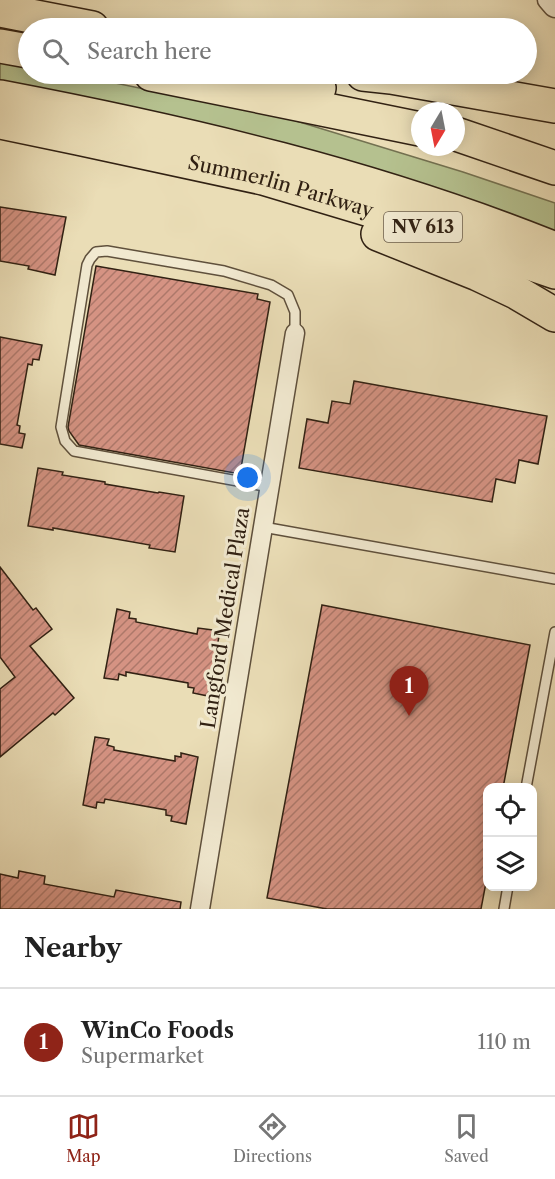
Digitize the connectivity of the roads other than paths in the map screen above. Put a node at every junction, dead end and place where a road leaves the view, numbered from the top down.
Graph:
1 (547, 0) edge
2 (555, 8) edge
3 (0, 10) edge
4 (41, 18) edge
5 (0, 46) edge
6 (18, 49) edge
7 (200, 84) edge
8 (303, 84) edge
9 (431, 84) edge
10 (0, 97) edge
11 (555, 106) edge
12 (411, 119) edge
13 (0, 122) edge
14 (411, 127) edge
15 (465, 138) edge
16 (191, 162) junction
17 (555, 168) edge
18 (555, 249) edge
19 (555, 272) edge
20 (555, 315) edge
21 (295, 333) joint
22 (270, 487) junction
23 (263, 527) junction
24 (555, 579) edge
25 (555, 632) edge
26 (527, 783) edge
27 (507, 891) edge
28 (200, 909) edge
29 (504, 909) edge

1 - 2 street
3 - 4 highway
5 - 6 highway
7 - 14 highway
8 - 12 highway
9 - 11 highway
10 - 18 highway
13 - 16 highway, Summerlin Parkway / NV 613
15 - 17 highway
16 - 19 highway, Summerlin Parkway / NV 613
16 - 20 highway
21 - 22 street, Langford Medical Plaza
21 - 22 lane
22 - 23 street, Langford Medical Plaza
23 - 24 lane
23 - 28 street, Langford Medical Plaza
25 - 26 lane
27 - 29 lane

